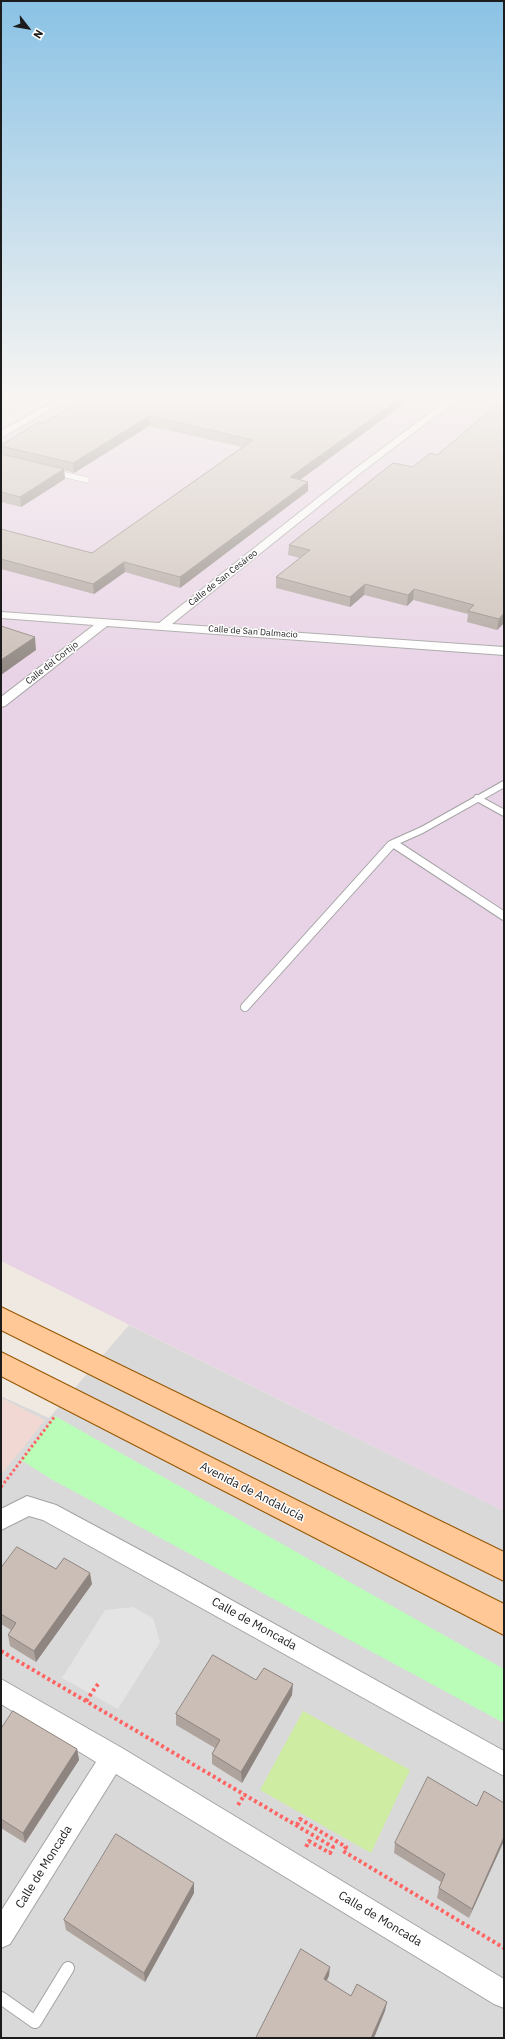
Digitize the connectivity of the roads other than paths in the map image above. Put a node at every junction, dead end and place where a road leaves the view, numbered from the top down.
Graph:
1 (330, 493) edge
2 (1, 615) edge
3 (104, 622) junction
4 (162, 626) junction
5 (504, 651) edge
6 (1, 702) edge
7 (504, 784) edge
8 (477, 798) junction
9 (504, 813) edge
10 (393, 843) junction
11 (504, 916) edge
12 (245, 1007) dead end
13 (1, 1318) edge
14 (1, 1363) edge
15 (1, 1520) edge
16 (504, 1568) edge
17 (504, 1620) edge
18 (1, 1691) edge
19 (113, 1757) junction
20 (504, 1764) edge
21 (1, 1935) edge
22 (68, 1968) dead end
23 (504, 1994) edge
24 (1, 1998) edge

1 - 4 street, Calle de San Cesáreo
2 - 3 street, Calle de San Dalmacio
3 - 4 street, Calle de San Dalmacio
3 - 6 street, Calle del Cortijo
4 - 5 street, Calle de San Dalmacio
7 - 8 lane
8 - 9 lane
8 - 10 lane
10 - 11 lane
10 - 12 lane
13 - 16 main road
14 - 17 main road, Avenida de Andalucía
15 - 20 street, Calle de Moncada
18 - 19 street, Calle de Moncada
19 - 21 street, Calle de Moncada
19 - 23 street, Calle de Moncada
22 - 24 lane

